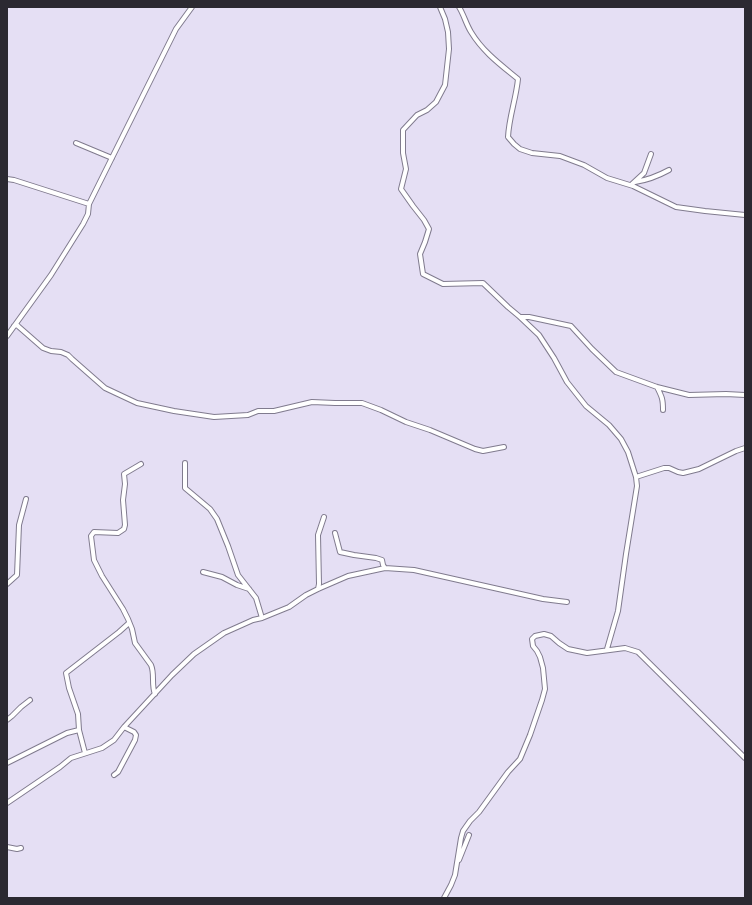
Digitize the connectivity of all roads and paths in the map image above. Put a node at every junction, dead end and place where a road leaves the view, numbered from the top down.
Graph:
1 (192, 7) edge
2 (440, 7) edge
3 (459, 7) edge
4 (76, 144) dead end
5 (650, 154) dead end
6 (112, 158) junction
7 (669, 170) dead end
8 (7, 179) edge
9 (635, 182) junction
10 (631, 185) junction
11 (89, 204) junction
12 (745, 215) edge
13 (520, 316) junction
14 (14, 326) junction
15 (7, 336) edge
16 (657, 387) junction
17 (745, 395) edge
18 (663, 410) dead end
19 (504, 447) dead end
20 (745, 448) edge
21 (185, 463) dead end
22 (142, 464) dead end
23 (636, 477) junction
24 (26, 499) dead end
25 (324, 517) dead end
26 (335, 533) dead end
27 (385, 568) junction
28 (203, 572) dead end
29 (7, 584) edge
30 (249, 589) junction
31 (318, 589) junction
32 (567, 602) dead end
33 (262, 618) junction
34 (129, 623) junction
35 (607, 649) junction
36 (155, 694) junction
37 (30, 700) dead end
38 (7, 720) edge
39 (124, 727) junction
40 (79, 730) junction
41 (85, 753) junction
42 (745, 758) edge
43 (7, 763) edge
44 (114, 774) dead end
45 (7, 803) edge
46 (469, 835) dead end
47 (7, 846) edge
48 (21, 848) dead end
49 (455, 874) junction
50 (444, 898) edge

1 - 6 street
2 - 13 street
3 - 10 street
4 - 6 street
5 - 9 street
6 - 11 street
7 - 9 street
8 - 11 street
9 - 10 street
10 - 12 street
11 - 14 street
13 - 16 street
13 - 23 street
14 - 15 street
14 - 19 street
16 - 17 street
16 - 18 street
20 - 23 street
21 - 30 street
22 - 34 street
23 - 35 street
24 - 29 street
25 - 31 street
26 - 27 street
27 - 31 street
27 - 32 street
28 - 30 street
30 - 33 street
31 - 33 street
33 - 36 street
34 - 36 street
34 - 40 street
35 - 42 street
35 - 49 street
36 - 39 street
37 - 38 street
39 - 41 street
39 - 44 street
40 - 41 street
40 - 43 street
41 - 45 street
46 - 49 street
47 - 48 street
49 - 50 street

